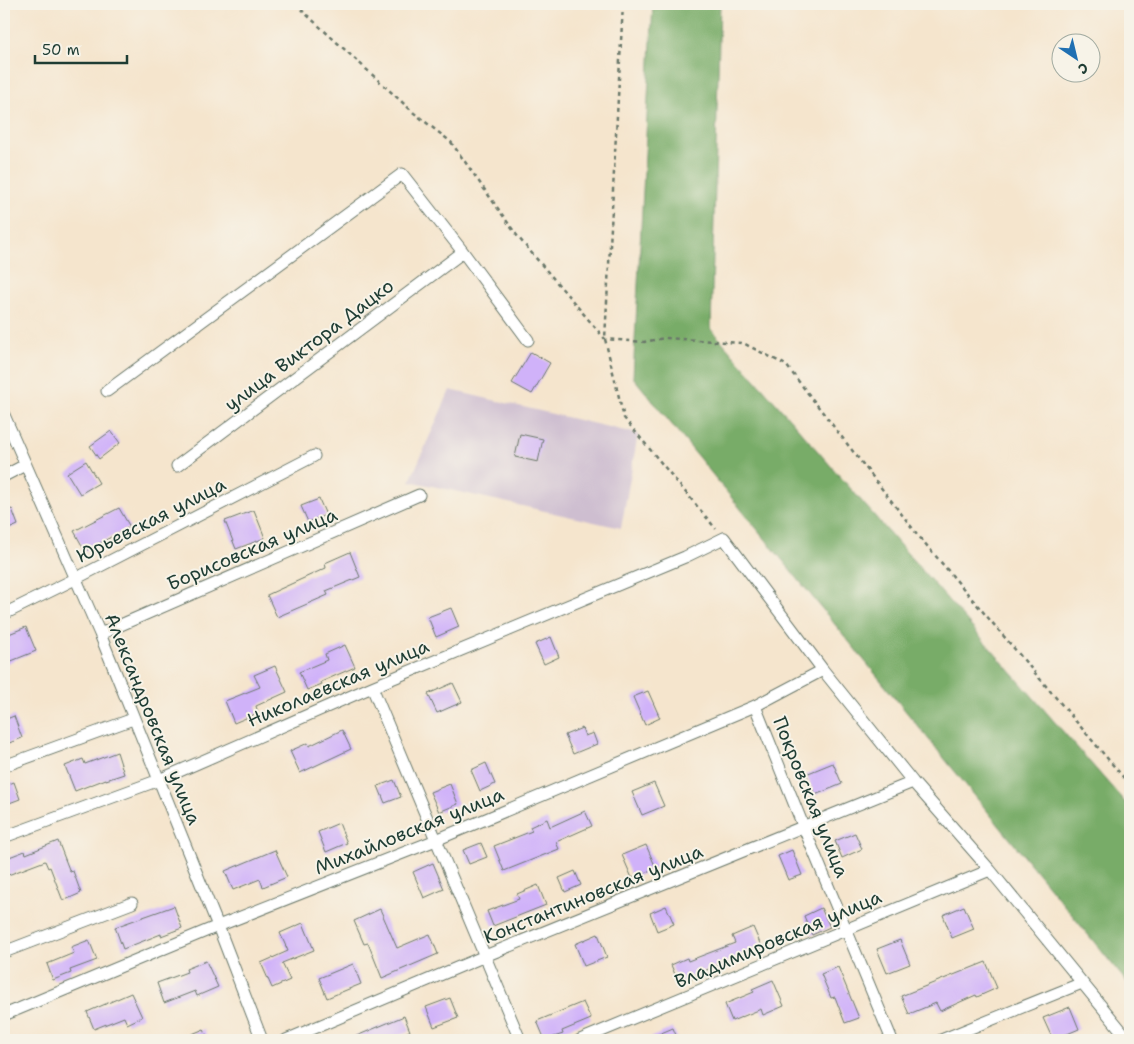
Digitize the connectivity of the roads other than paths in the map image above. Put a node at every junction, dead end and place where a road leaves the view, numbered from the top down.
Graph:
1 (462, 252) junction
2 (528, 340) dead end
3 (107, 391) dead end
4 (4, 415) edge
5 (314, 456) dead end
6 (25, 465) junction
7 (177, 466) dead end
8 (4, 476) edge
9 (419, 496) dead end
10 (75, 579) junction
11 (4, 614) edge
12 (100, 634) junction
13 (823, 670) junction
14 (372, 687) junction
15 (755, 706) junction
16 (133, 719) junction
17 (4, 766) edge
18 (159, 780) junction
19 (913, 782) junction
20 (804, 828) junction
21 (4, 837) edge
22 (436, 840) junction
23 (990, 870) junction
24 (132, 903) dead end
25 (218, 926) junction
26 (846, 929) junction
27 (4, 952) edge
28 (485, 956) junction
29 (1082, 983) junction
30 (4, 1015) edge
31 (262, 1040) edge
32 (286, 1040) edge
33 (520, 1040) edge
34 (580, 1040) edge
35 (892, 1040) edge
36 (941, 1040) edge
37 (1129, 1040) edge

1 - 2 street
1 - 3 street
1 - 7 street, улица Виктора Дацко
4 - 6 street, Александровская улица
5 - 10 street, Юрьевская улица
6 - 8 street
6 - 10 street, Александровская улица
9 - 12 street, Борисовская улица
10 - 11 street, Юрьевская улица
10 - 12 street, Александровская улица
12 - 16 street, Александровская улица
13 - 14 street, Николаевская улица
13 - 15 street, Михайловская улица
13 - 19 street
14 - 18 street, Николаевская улица
14 - 22 street
15 - 20 street, Покровская улица
15 - 22 street, Михайловская улица
16 - 17 street
16 - 18 street, Александровская улица
18 - 21 street, Николаевская улица
18 - 25 street, Александровская улица
19 - 20 street, Константиновская улица
19 - 23 street
20 - 26 street, Покровская улица
20 - 28 street, Константиновская улица
22 - 25 street, Михайловская улица
22 - 28 street
23 - 26 street, Владимировская улица
23 - 29 street
24 - 27 street
25 - 30 street, Михайловская улица
25 - 31 street, Александровская улица
26 - 34 street, Владимировская улица
26 - 35 street, Покровская улица
28 - 32 street, Константиновская улица
28 - 33 street
29 - 36 street
29 - 37 street

